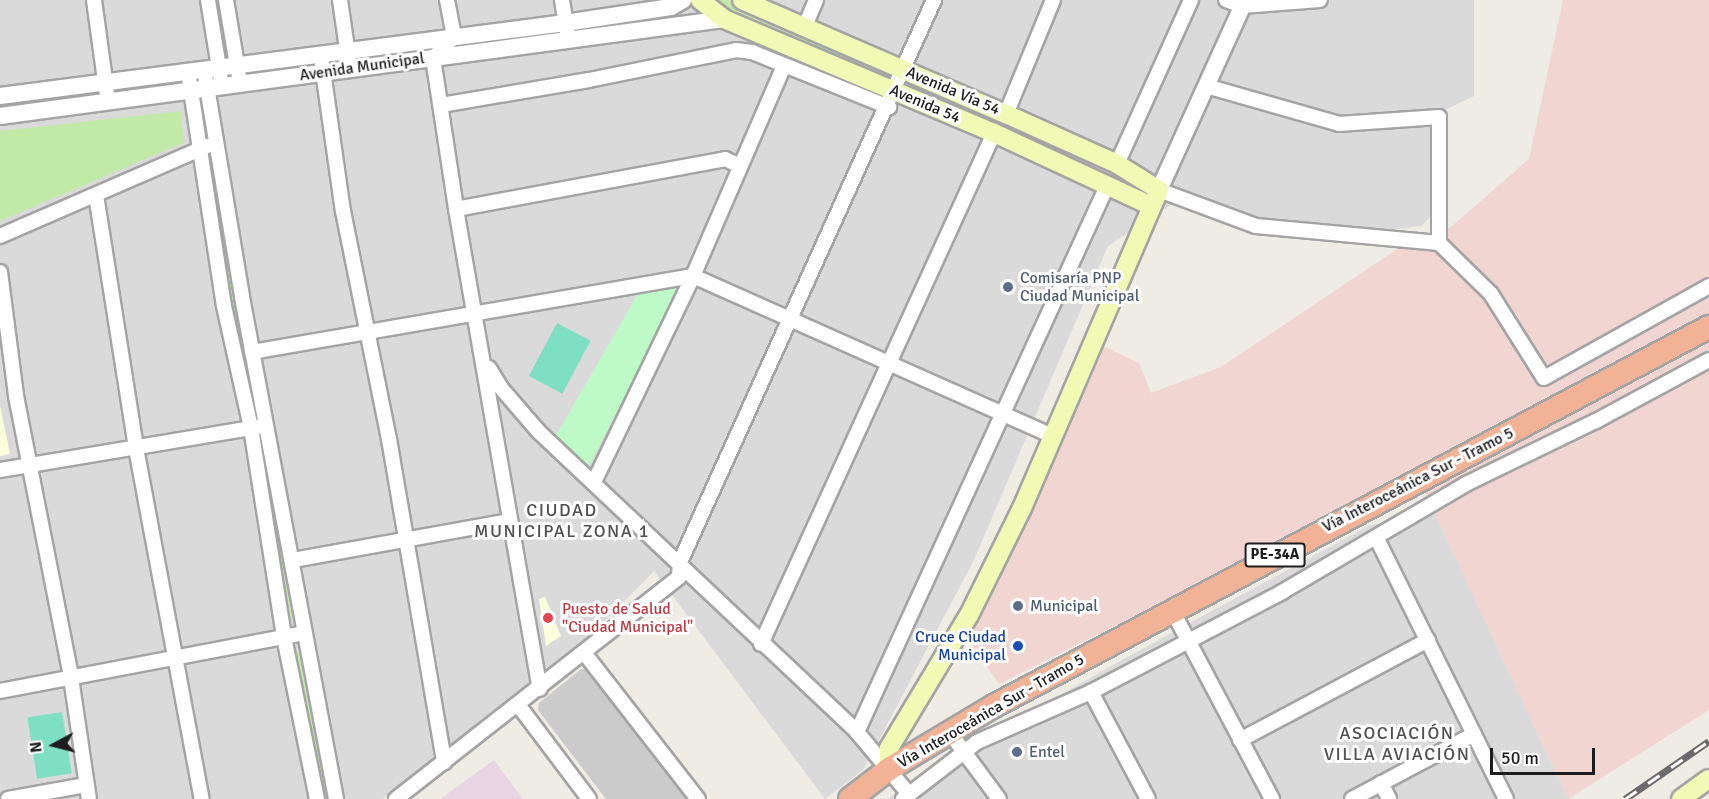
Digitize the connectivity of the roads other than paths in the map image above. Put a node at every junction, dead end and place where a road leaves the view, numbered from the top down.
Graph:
1 (94, 0) edge
2 (208, 0) edge
3 (226, 0) edge
4 (340, 0) edge
5 (447, 0) edge
6 (562, 0) edge
7 (683, 0) edge
8 (700, 0) edge
9 (742, 0) edge
10 (816, 0) edge
11 (934, 0) edge
12 (1053, 0) edge
13 (1191, 0) edge
14 (1226, 0) edge
15 (1320, 0) edge
16 (1243, 3) edge
17 (724, 19) junction
18 (565, 22) junction
19 (805, 26) junction
20 (454, 37) junction
21 (568, 41) junction
22 (348, 50) junction
23 (321, 54) junction
24 (433, 58) junction
25 (237, 65) junction
26 (784, 66) junction
27 (204, 69) junction
28 (350, 69) junction
29 (904, 70) junction
30 (323, 72) junction
31 (106, 82) junction
32 (240, 83) junction
33 (1206, 86) junction
34 (207, 88) junction
35 (0, 96) edge
36 (892, 99) junction
37 (108, 102) junction
38 (441, 105) junction
39 (1006, 114) junction
40 (0, 116) edge
41 (994, 133) junction
42 (218, 141) junction
43 (200, 148) junction
44 (1117, 164) junction
45 (740, 166) junction
46 (1107, 186) junction
47 (96, 195) junction
48 (1155, 198) junction
49 (456, 209) junction
50 (0, 236) edge
51 (1439, 243) junction
52 (0, 272) edge
53 (693, 276) junction
54 (1709, 286) edge
55 (476, 312) junction
56 (789, 322) junction
57 (1709, 327) edge
58 (367, 333) junction
59 (252, 352) junction
60 (1709, 360) edge
61 (485, 361) junction
62 (889, 365) junction
63 (1004, 416) junction
64 (268, 424) junction
65 (251, 428) junction
66 (1052, 436) junction
67 (136, 448) junction
68 (29, 465) junction
69 (0, 470) edge
70 (594, 482) junction
71 (509, 521) junction
72 (1377, 539) junction
73 (406, 541) junction
74 (293, 560) junction
75 (680, 562) junction
76 (1172, 610) junction
77 (304, 633) junction
78 (284, 637) junction
79 (1428, 640) junction
80 (1187, 641) junction
81 (761, 644) junction
82 (585, 654) junction
83 (177, 658) junction
84 (70, 679) junction
85 (540, 689) junction
86 (0, 691) edge
87 (1091, 692) junction
88 (519, 706) junction
89 (857, 732) junction
90 (950, 734) junction
91 (1474, 734) junction
92 (1240, 740) junction
93 (965, 752) junction
94 (444, 762) junction
95 (889, 769) junction
96 (1709, 779) edge
97 (1382, 783) junction
98 (88, 792) edge
99 (906, 797) edge
100 (8, 799) edge
101 (202, 799) edge
102 (317, 799) edge
103 (336, 799) edge
104 (396, 799) edge
105 (589, 799) edge
106 (698, 799) edge
107 (850, 799) edge
108 (999, 799) edge
109 (1148, 799) edge
110 (1272, 799) edge
111 (1352, 799) edge
112 (1389, 799) edge
113 (1506, 799) edge
114 (1681, 799) edge

1 - 31 street
2 - 27 street
3 - 25 street
4 - 22 street
5 - 20 street
6 - 18 street
7 - 18 street, Avenida Municipal
8 - 17 main road, Avenida 54
9 - 19 main road, Avenida Vía 54
10 - 19 street
11 - 29 street
12 - 39 street
13 - 44 street
14 - 16 street
15 - 16 street
16 - 33 street
17 - 21 street, Avenida Municipal
17 - 36 main road, Avenida 54
18 - 20 street, Avenida Municipal
18 - 21 street
19 - 29 main road, Avenida Vía 54
20 - 22 street, Avenida Municipal
20 - 24 street
21 - 24 street, Avenida Municipal
22 - 23 street, Avenida Municipal
22 - 28 street
23 - 25 street, Avenida Municipal
23 - 30 street
24 - 28 street, Avenida Municipal
24 - 38 street
25 - 27 street, Avenida Municipal
25 - 32 street
26 - 36 street
26 - 38 street
26 - 45 street
27 - 31 street, Avenida Municipal
27 - 34 street
27 - 34 street
28 - 30 street, Avenida Municipal
29 - 36 street
29 - 39 main road, Avenida Vía 54
30 - 32 street, Avenida Municipal
30 - 58 street
31 - 35 street, Avenida Municipal
31 - 37 street
32 - 34 street, Avenida Municipal
33 - 48 street
33 - 51 street
34 - 37 street, Avenida Municipal
34 - 42 street
34 - 43 street
36 - 41 main road, Avenida 54
36 - 56 street
37 - 40 street, Avenida Municipal
38 - 49 street
39 - 44 main road, Avenida Vía 54
41 - 46 main road, Avenida 54
41 - 62 street
42 - 43 street
42 - 59 street
43 - 47 street
43 - 65 street
44 - 48 main road, Avenida Vía 54
45 - 49 street
45 - 53 street
46 - 48 main road, Avenida 54
46 - 63 street
47 - 50 street
47 - 67 street
48 - 51 street
48 - 66 main road
49 - 55 street
51 - 54 street
52 - 68 street
53 - 55 street
53 - 56 street
53 - 70 street
55 - 58 street
55 - 61 street
56 - 62 street
56 - 75 street
57 - 76 highway, Vía Interoceánica Sur - Tramo 5 / PE-34A
58 - 59 street
58 - 73 street
59 - 64 street
60 - 72 street
61 - 70 street
61 - 71 street
62 - 63 street
62 - 81 street
63 - 66 street
63 - 89 street
64 - 65 street
64 - 74 street
65 - 67 street
65 - 78 street
66 - 95 main road
67 - 68 street
67 - 83 street
68 - 69 street
68 - 84 street
70 - 75 street
71 - 73 street
71 - 85 street
72 - 79 street
72 - 80 street
73 - 74 street
73 - 94 street
74 - 77 street
75 - 81 street
75 - 82 street
76 - 80 street
76 - 90 highway, Vía Interoceánica Sur - Tramo 5 / PE-34A
77 - 78 street
77 - 103 street
78 - 83 street
78 - 102 street
79 - 91 street
79 - 92 street
80 - 87 street
80 - 92 street
81 - 89 street
82 - 85 street
82 - 106 street
83 - 84 street
83 - 101 street
84 - 86 street
84 - 98 street
85 - 88 street
87 - 93 street
87 - 109 street
88 - 94 street
88 - 105 street
89 - 95 street
90 - 93 street
90 - 95 highway, Vía Interoceánica Sur - Tramo 5 / PE-34A
91 - 97 street
91 - 113 street
92 - 110 street
93 - 99 street
93 - 108 street
94 - 104 street
95 - 99 street
95 - 107 highway, Vía Interoceánica Sur - Tramo 5 / PE-34A
96 - 114 main road
97 - 111 street
97 - 112 street
98 - 100 street

